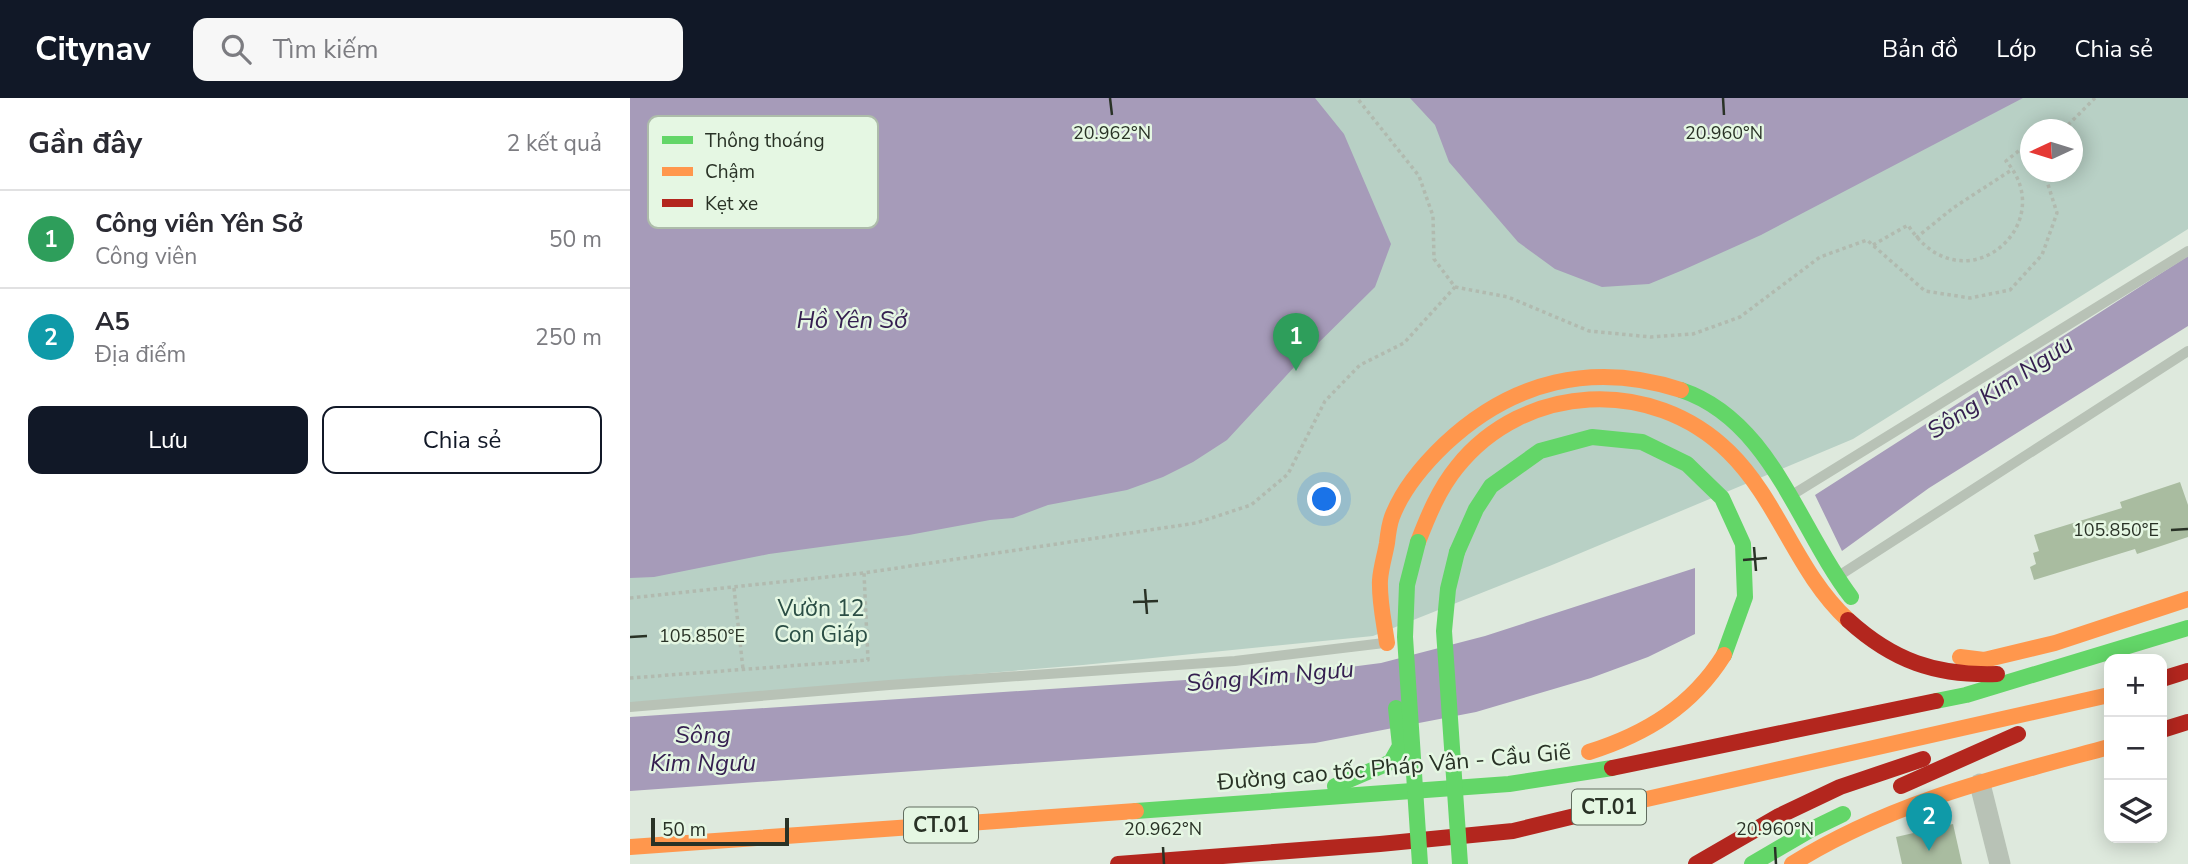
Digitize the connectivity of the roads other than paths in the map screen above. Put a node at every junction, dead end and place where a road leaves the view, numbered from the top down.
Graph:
1 (2188, 251) edge
2 (2188, 351) edge
3 (1790, 497) junction
4 (1834, 578) junction
5 (2188, 599) edge
6 (1861, 609) dead end
7 (2188, 628) edge
8 (1925, 649) dead end
9 (1389, 656) junction
10 (2071, 663) junction
11 (2188, 671) edge
12 (2167, 677) edge
13 (2101, 698) edge
14 (630, 707) edge
15 (2188, 722) edge
16 (2167, 728) edge
17 (2104, 748) edge
18 (1572, 756) dead end
19 (1464, 771) dead end
20 (1980, 784) junction
21 (1335, 786) junction
22 (1881, 795) dead end
23 (1251, 803) junction
24 (1857, 807) dead end
25 (630, 847) edge
26 (1118, 864) edge
27 (1420, 864) edge
28 (1460, 864) edge
29 (1696, 864) edge
30 (1752, 864) edge
31 (1792, 864) edge
32 (2000, 864) edge

1 - 3 lane
2 - 4 lane
3 - 4 main road
3 - 9 main road
4 - 6 main road
5 - 8 main road
7 - 10 main road, Đường cao tốc Pháp Vân - Cầu Giẽ / CT.01
9 - 14 lane
9 - 21 main road
10 - 23 main road, Đường cao tốc Pháp Vân - Cầu Giẽ / CT.01
10 - 27 main road, bridge
11 - 12 main road
13 - 22 main road
13 - 26 main road, CT.01
13 - 29 main road
15 - 16 main road
17 - 20 main road
18 - 28 main road, bridge
19 - 21 main road
20 - 31 main road
20 - 32 street
21 - 23 main road
23 - 25 main road, Đường cao tốc Pháp Vân - Cầu Giẽ / CT.01
24 - 30 main road

